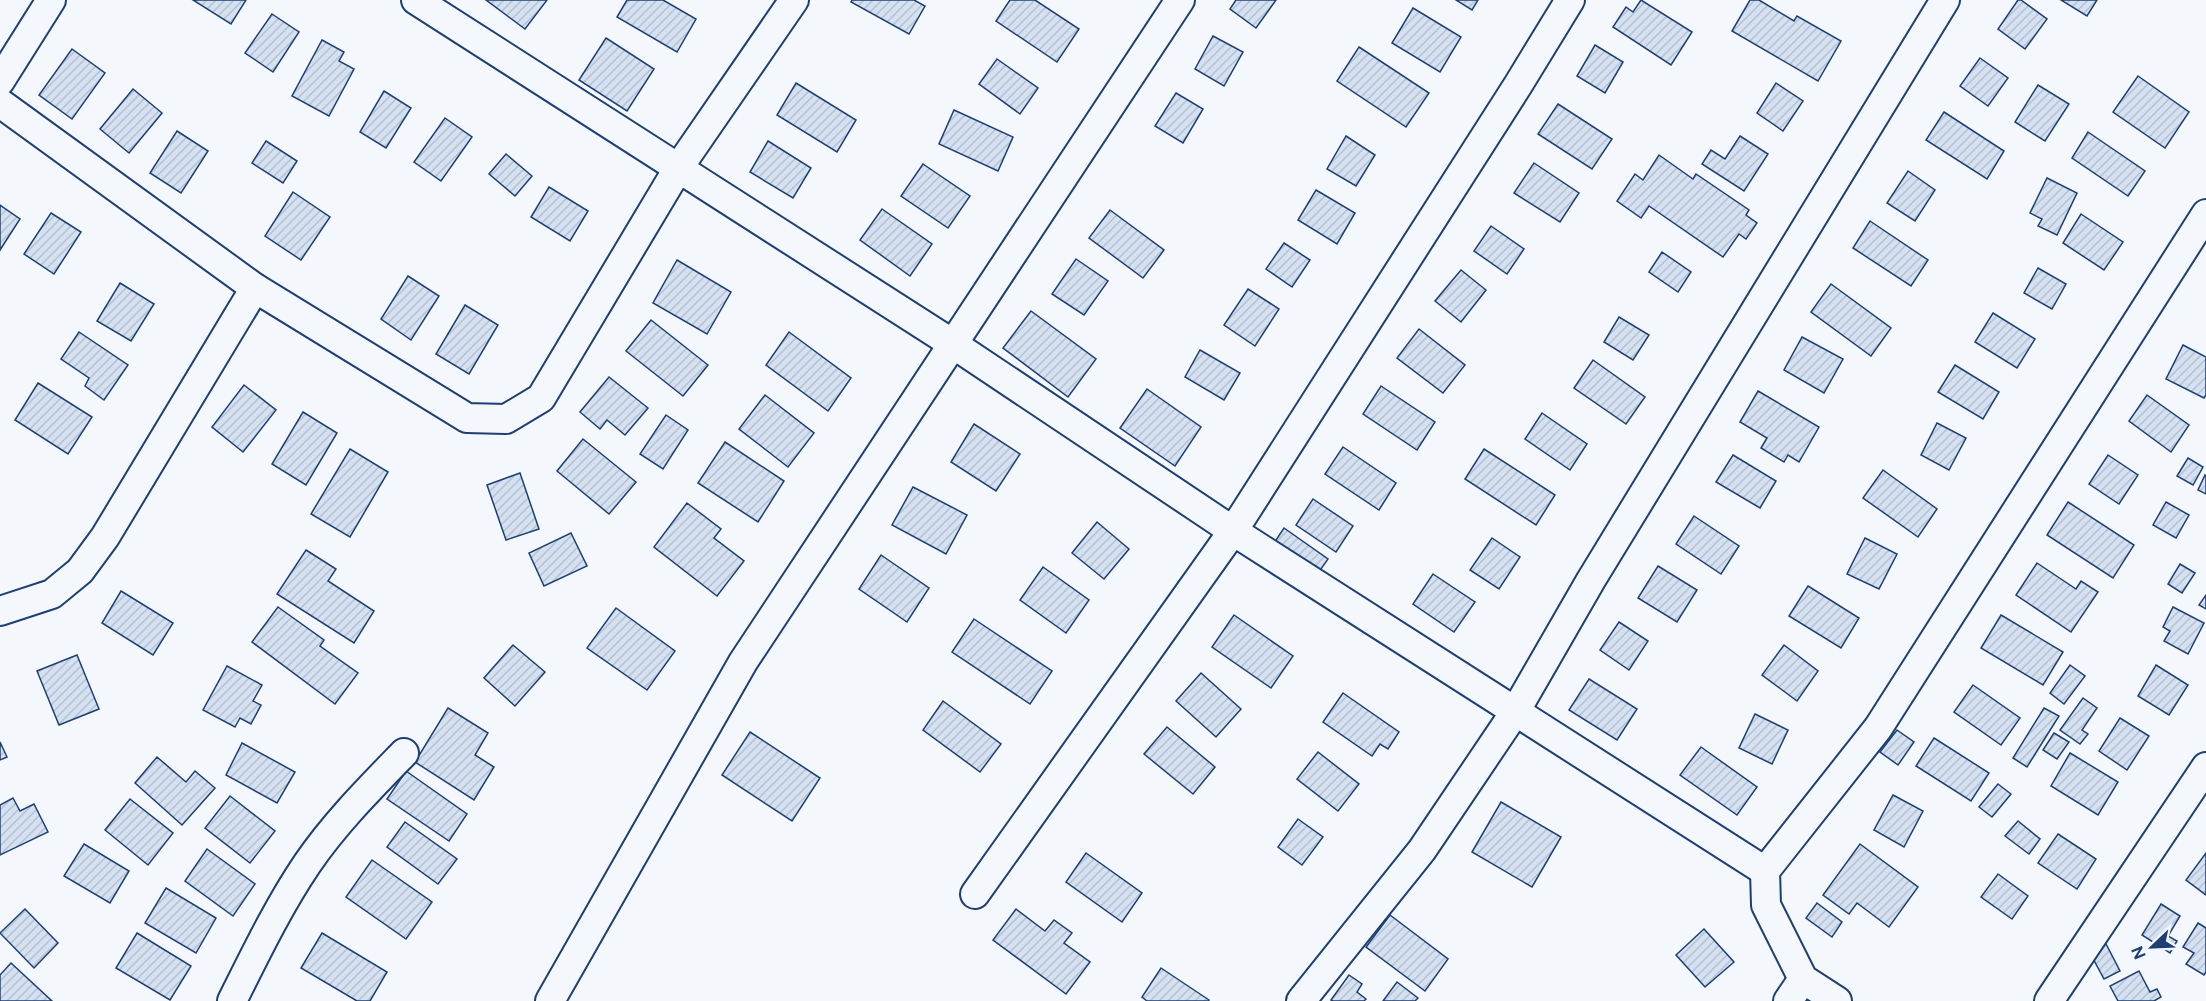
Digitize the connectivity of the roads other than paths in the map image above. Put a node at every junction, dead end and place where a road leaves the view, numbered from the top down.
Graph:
1 (51, 0) edge
2 (416, 0) edge
3 (794, 0) edge
4 (1179, 0) edge
5 (1570, 0) edge
6 (1945, 0) edge
7 (0, 81) edge
8 (0, 103) edge
9 (679, 167) junction
10 (2206, 214) edge
11 (255, 288) junction
12 (953, 344) junction
13 (1233, 531) junction
14 (0, 611) edge
15 (1515, 712) junction
16 (404, 753) dead end
17 (2206, 767) edge
18 (1765, 871) junction
19 (975, 894) dead end
20 (1796, 990) edge
21 (232, 1001) edge
22 (550, 1001) edge
23 (1301, 1001) edge
24 (1837, 1001) edge
25 (2049, 1001) edge

1 - 7 street
2 - 9 street
3 - 9 street
4 - 12 street
5 - 13 street
6 - 15 street
8 - 11 street
9 - 11 street
9 - 12 street
10 - 18 street
11 - 14 street
12 - 13 street
12 - 22 street
13 - 15 street
13 - 19 street
15 - 18 street
15 - 23 street
16 - 21 street
17 - 25 street
18 - 20 street
20 - 24 street

